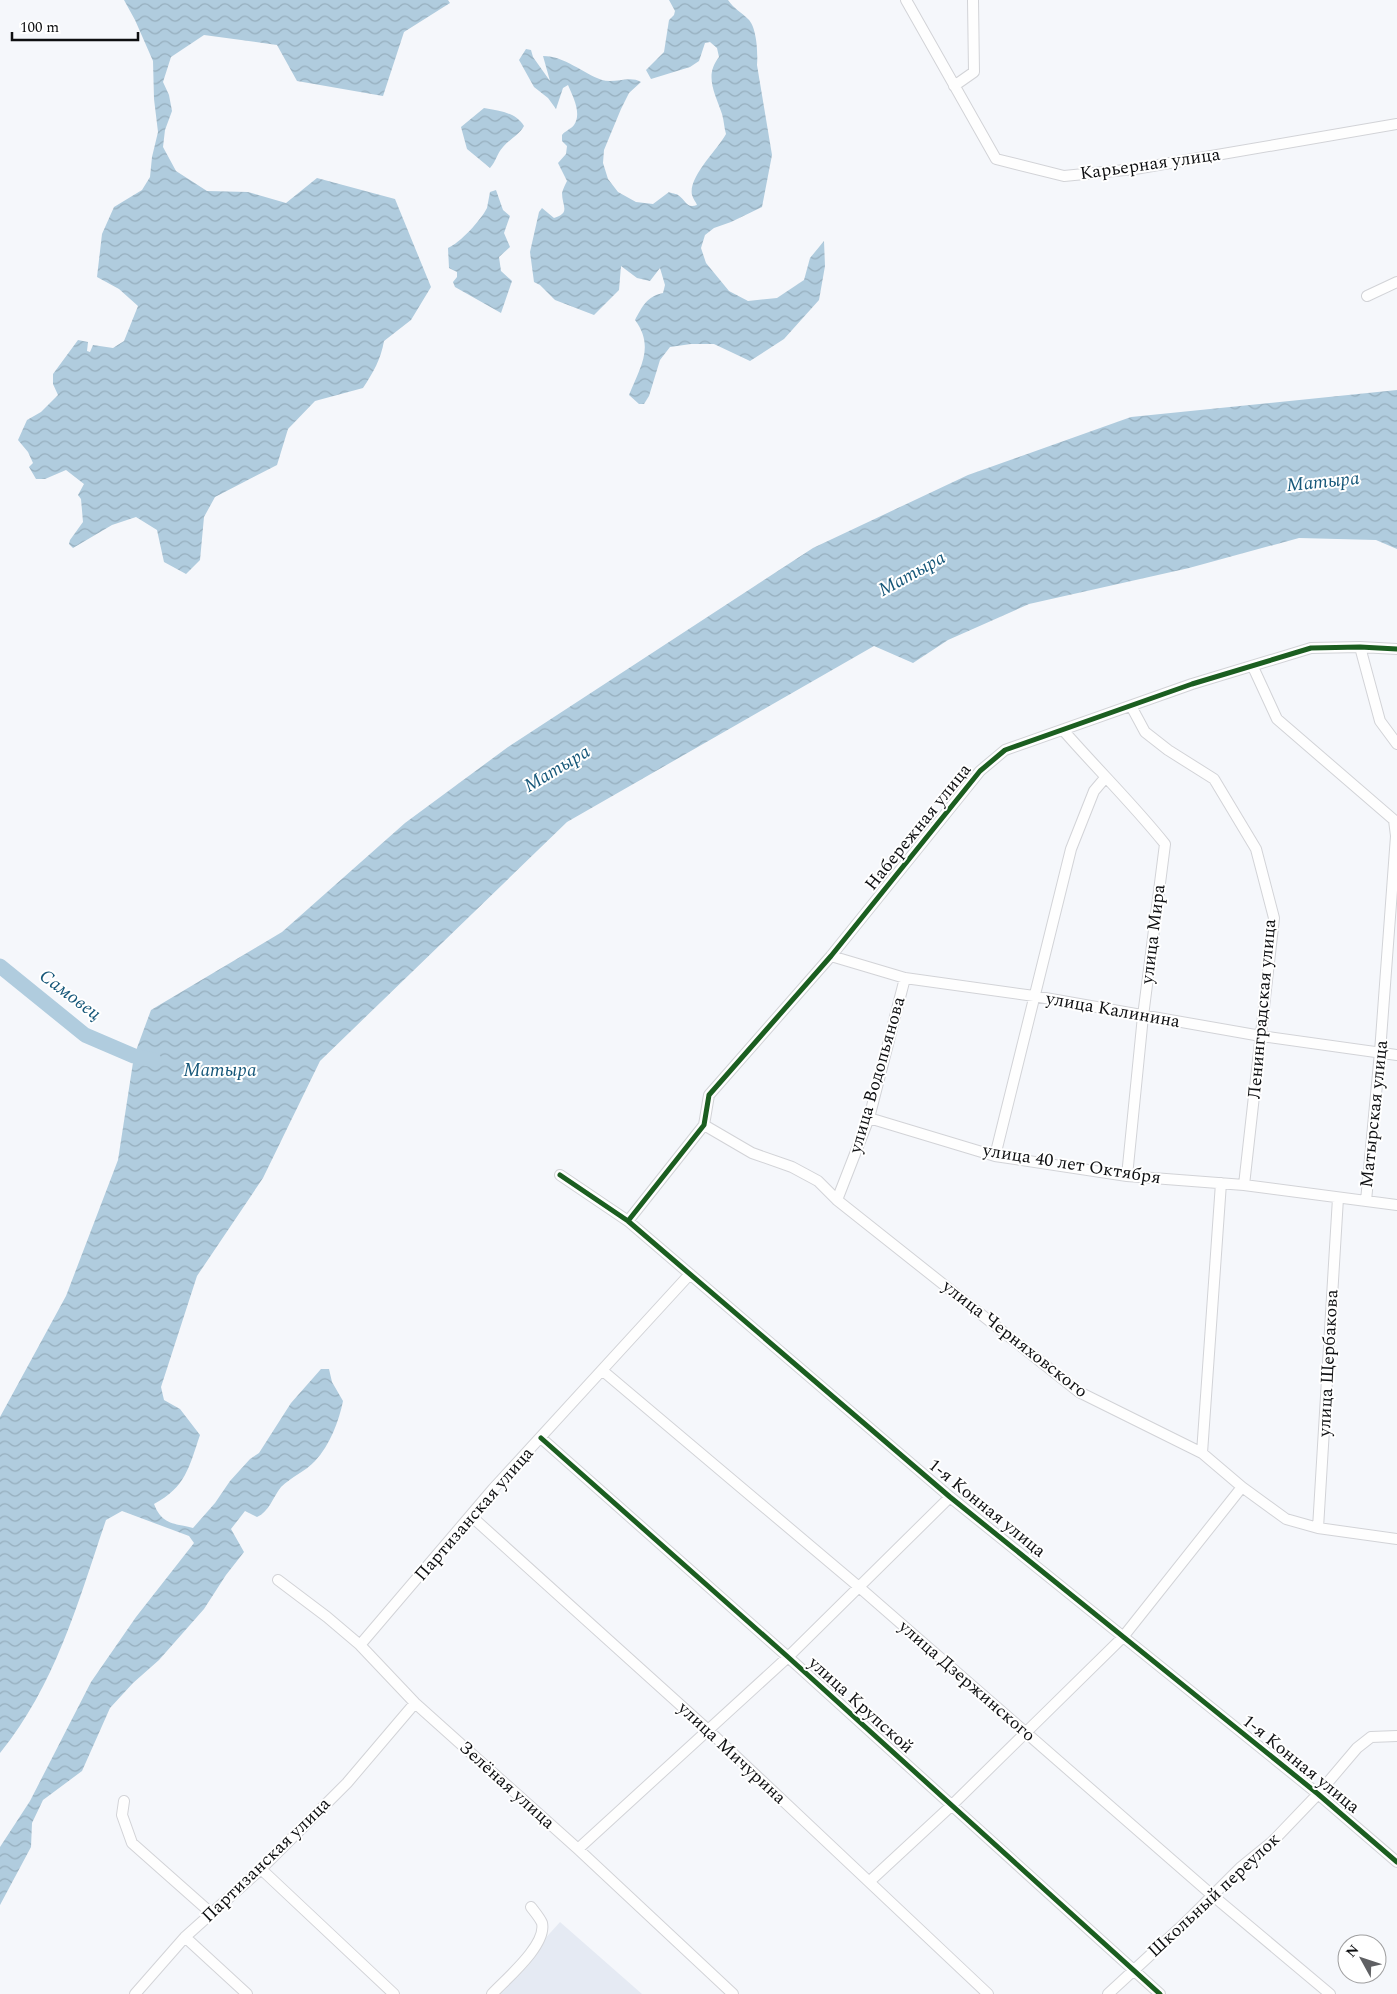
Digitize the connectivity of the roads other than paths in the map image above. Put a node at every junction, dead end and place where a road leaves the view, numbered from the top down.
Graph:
1 (906, 0) edge
2 (973, 0) edge
3 (954, 86) junction
4 (1397, 124) edge
5 (1397, 282) edge
6 (1367, 296) dead end
7 (1360, 647) junction
8 (1397, 649) edge
9 (1253, 667) junction
10 (1131, 706) junction
11 (1063, 730) junction
12 (1397, 744) edge
13 (1105, 778) junction
14 (1396, 821) edge
15 (831, 956) junction
16 (905, 978) junction
17 (1034, 996) junction
18 (1143, 1016) junction
19 (1261, 1036) junction
20 (1380, 1052) junction
21 (1397, 1055) edge
22 (869, 1118) junction
23 (704, 1125) junction
24 (995, 1156) junction
25 (560, 1175) dead end
26 (1127, 1176) junction
27 (1221, 1183) junction
28 (1244, 1185) junction
29 (1338, 1198) junction
30 (837, 1200) junction
31 (1366, 1201) junction
32 (1397, 1205) edge
33 (628, 1221) junction
34 (690, 1274) junction
35 (603, 1371) junction
36 (541, 1438) junction
37 (1202, 1453) junction
38 (1242, 1487) junction
39 (950, 1497) junction
40 (471, 1516) junction
41 (1318, 1528) junction
42 (1397, 1539) edge
43 (278, 1580) dead end
44 (859, 1587) junction
45 (1123, 1637) junction
46 (360, 1645) junction
47 (788, 1657) junction
48 (416, 1703) junction
49 (707, 1730) junction
50 (1026, 1732) junction
51 (1397, 1736) edge
52 (1318, 1794) junction
53 (124, 1800) dead end
54 (951, 1806) junction
55 (578, 1849) junction
56 (1397, 1862) edge
57 (261, 1869) junction
58 (870, 1881) junction
59 (1212, 1895) junction
60 (531, 1907) dead end
61 (211, 1913) junction
62 (185, 1937) junction
63 (1134, 1970) junction
64 (135, 1994) edge
65 (247, 1994) edge
66 (394, 1994) edge
67 (492, 1994) edge
68 (733, 1994) edge
69 (988, 1994) edge
70 (1108, 1994) edge
71 (1160, 1994) edge
72 (1330, 1994) edge

1 - 3 street, Карьерная улица
2 - 3 street
3 - 4 street, Карьерная улица
5 - 6 street
7 - 8 street, Набережная улица
7 - 9 street, Набережная улица
7 - 12 street
9 - 10 street, Набережная улица
9 - 14 street, Матырская улица
10 - 11 street, Набережная улица
10 - 19 street, Ленинградская улица
11 - 13 street, улица Мира
11 - 15 street, Набережная улица
13 - 17 street
13 - 18 street, улица Мира
14 - 20 street, Матырская улица
15 - 16 street, улица Калинина
15 - 23 street, Набережная улица
16 - 17 street, улица Калинина
16 - 22 street, улица Водопьянова
17 - 18 street, улица Калинина
17 - 24 street
18 - 19 street, улица Калинина
18 - 26 street, улица Мира
19 - 20 street, улица Калинина
19 - 28 street, Ленинградская улица
20 - 21 street, улица Калинина
20 - 31 street, Матырская улица
22 - 24 street, улица 40 лет Октября
22 - 30 street, улица Водопьянова
23 - 30 street, улица Черняховского
23 - 33 street, Набережная улица
24 - 26 street, улица 40 лет Октября
25 - 33 street, 1-я Конная улица
26 - 27 street, улица 40 лет Октября
27 - 28 street, улица 40 лет Октября
27 - 37 street
28 - 29 street, улица 40 лет Октября
29 - 31 street, улица 40 лет Октября
29 - 41 street, улица Щербакова
30 - 37 street, улица Черняховского
31 - 32 street, улица 40 лет Октября
33 - 34 street, 1-я Конная улица
34 - 35 street, Партизанская улица
34 - 39 street, 1-я Конная улица
35 - 36 street, Партизанская улица
35 - 44 street, улица Дзержинского
36 - 40 street, Партизанская улица
36 - 47 street, улица Крупской
37 - 38 street, улица Черняховского
38 - 41 street, улица Черняховского
38 - 45 street
39 - 44 street
39 - 45 street, 1-я Конная улица
40 - 46 street, Партизанская улица
40 - 49 street, улица Мичурина
41 - 42 street, улица Черняховского
43 - 46 street, Зелёная улица
44 - 47 street
44 - 50 street, улица Дзержинского
45 - 50 street
45 - 52 street, 1-я Конная улица
46 - 48 street, Зелёная улица
47 - 49 street
47 - 54 street, улица Крупской
48 - 55 street, Зелёная улица
48 - 57 street, Партизанская улица
49 - 55 street
49 - 58 street, улица Мичурина
50 - 54 street
50 - 59 street, улица Дзержинского
51 - 52 street, Школьный переулок
52 - 56 street, 1-я Конная улица
52 - 59 street, Школьный переулок
53 - 61 street
54 - 58 street
54 - 63 street, улица Крупской
55 - 68 street, Зелёная улица
57 - 61 street, Партизанская улица
57 - 66 street
58 - 69 street, улица Мичурина
59 - 63 street, Школьный переулок
59 - 72 street, улица Дзержинского
60 - 67 street
61 - 62 street, Партизанская улица
62 - 64 street, Партизанская улица
62 - 65 street
63 - 70 street, Школьный переулок
63 - 71 street, улица Крупской

